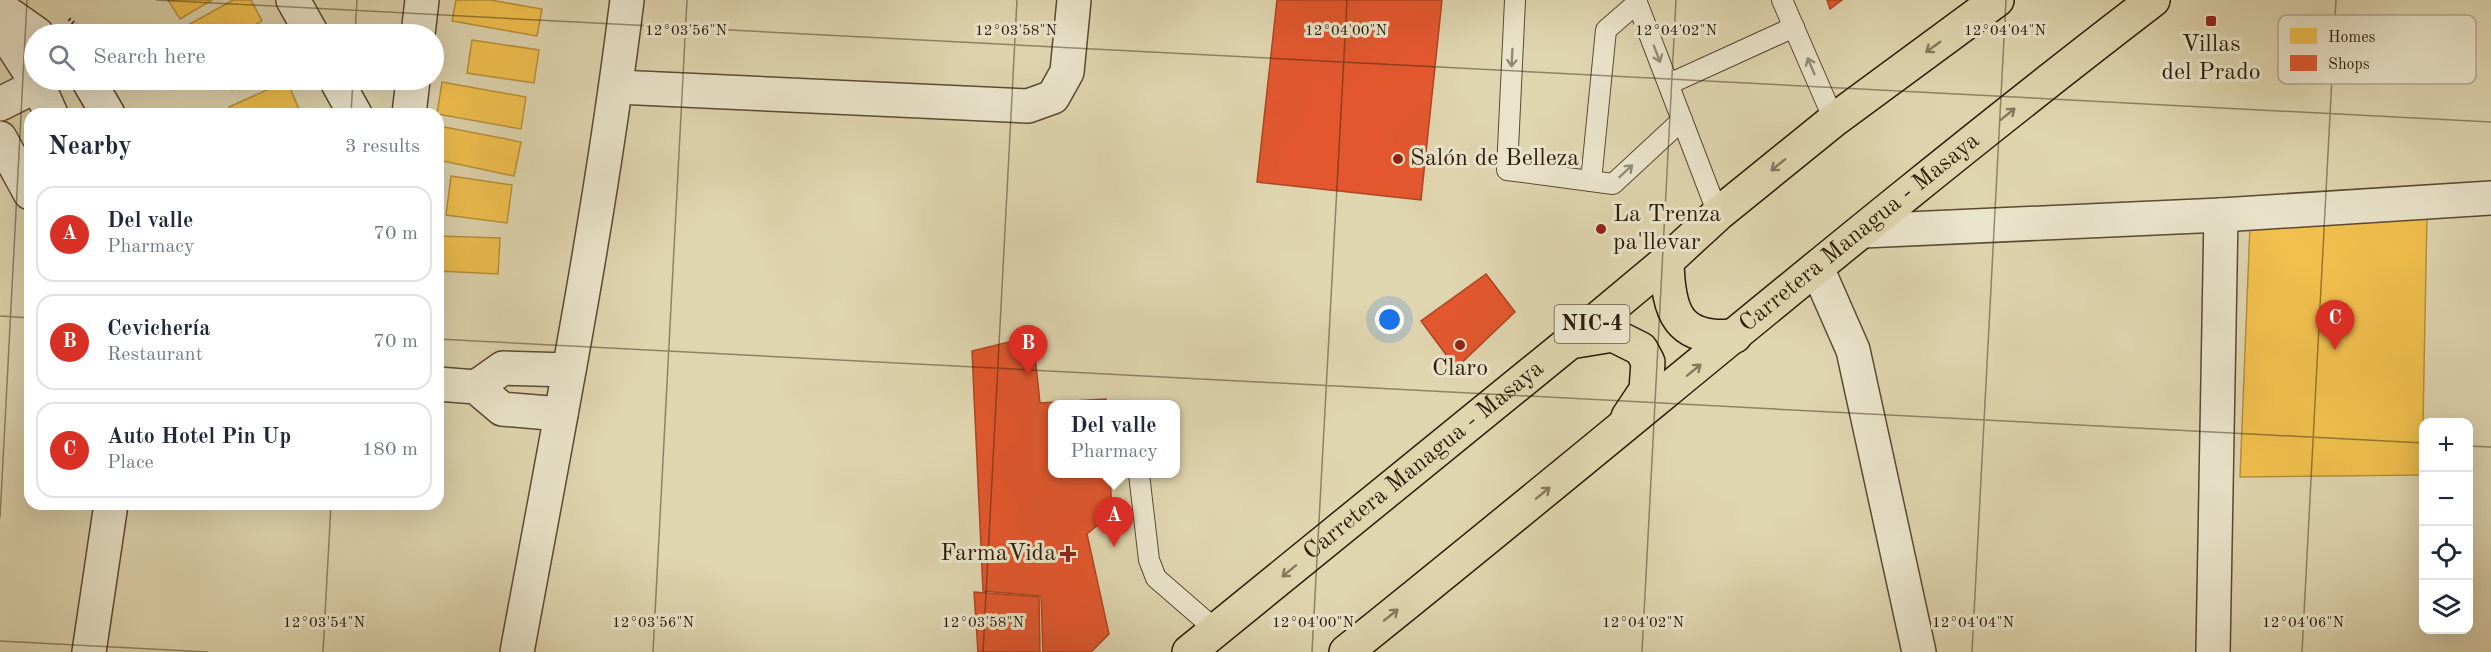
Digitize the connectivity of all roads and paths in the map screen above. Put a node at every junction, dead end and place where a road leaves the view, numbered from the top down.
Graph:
1 (293, 0) edge
2 (422, 0) edge
3 (627, 0) edge
4 (1074, 0) edge
5 (1515, 0) edge
6 (1782, 0) edge
7 (1997, 0) edge
8 (2153, 0) edge
9 (1636, 2) edge
10 (0, 8) edge
11 (306, 24) edge
12 (419, 24) edge
13 (24, 25) edge
14 (0, 26) edge
15 (1794, 27) junction
16 (24, 66) edge
17 (1669, 84) junction
18 (617, 87) junction
19 (94, 90) edge
20 (342, 90) edge
21 (412, 90) edge
22 (44, 100) edge
23 (0, 104) edge
24 (104, 108) edge
25 (352, 108) edge
26 (410, 108) edge
27 (1683, 120) junction
28 (1834, 120) junction
29 (0, 138) edge
30 (1591, 181) junction
31 (24, 182) edge
32 (2491, 198) edge
33 (1718, 214) junction
34 (2221, 215) junction
35 (1863, 231) junction
36 (1667, 261) junction
37 (1817, 268) junction
38 (1735, 336) junction
39 (1570, 342) junction
40 (569, 370) junction
41 (444, 384) edge
42 (476, 387) junction
43 (561, 414) junction
44 (1617, 434) junction
45 (1139, 478) edge
46 (110, 510) edge
47 (1216, 630) junction
48 (89, 652) edge
49 (517, 652) edge
50 (1189, 652) edge
51 (1346, 652) edge
52 (1919, 652) edge
53 (2213, 652) edge

1 - 11 street
2 - 12 street
3 - 18 street
4 - 18 street
5 -> 30 lane
6 - 15 lane
7 -> 28 highway, Carretera Managua - Masaya / NIC-4
35 -> 8 highway, Carretera Managua - Masaya
9 -> 17 lane
9 - 30 lane
10 - 13 street
14 - 16 street
15 - 17 lane
28 -> 15 lane
17 - 27 lane
18 - 40 street
19 - 24 street
20 - 25 street
21 - 26 street
22 - 23 street
30 -> 27 lane
27 - 33 lane
28 -> 33 highway, Carretera Managua - Masaya / NIC-4
29 - 31 street
32 - 34 street
33 - 36 highway, Carretera Managua - Masaya / NIC-4
34 - 35 street
34 - 53 street
35 - 37 highway, Carretera Managua - Masaya
36 - 38 highway
36 - 39 highway, Carretera Managua - Masaya / NIC-4
37 - 38 highway, Carretera Managua - Masaya
37 - 52 street
44 -> 38 highway, Carretera Managua - Masaya
39 - 44 highway
39 -> 47 highway, Carretera Managua - Masaya / NIC-4
40 - 42 street
40 - 43 street
41 - 42 street
42 - 43 street
43 - 49 street
51 -> 44 highway, Carretera Managua - Masaya
45 - 47 lane
46 - 48 street
47 - 50 highway, Carretera Managua - Masaya / NIC-4

